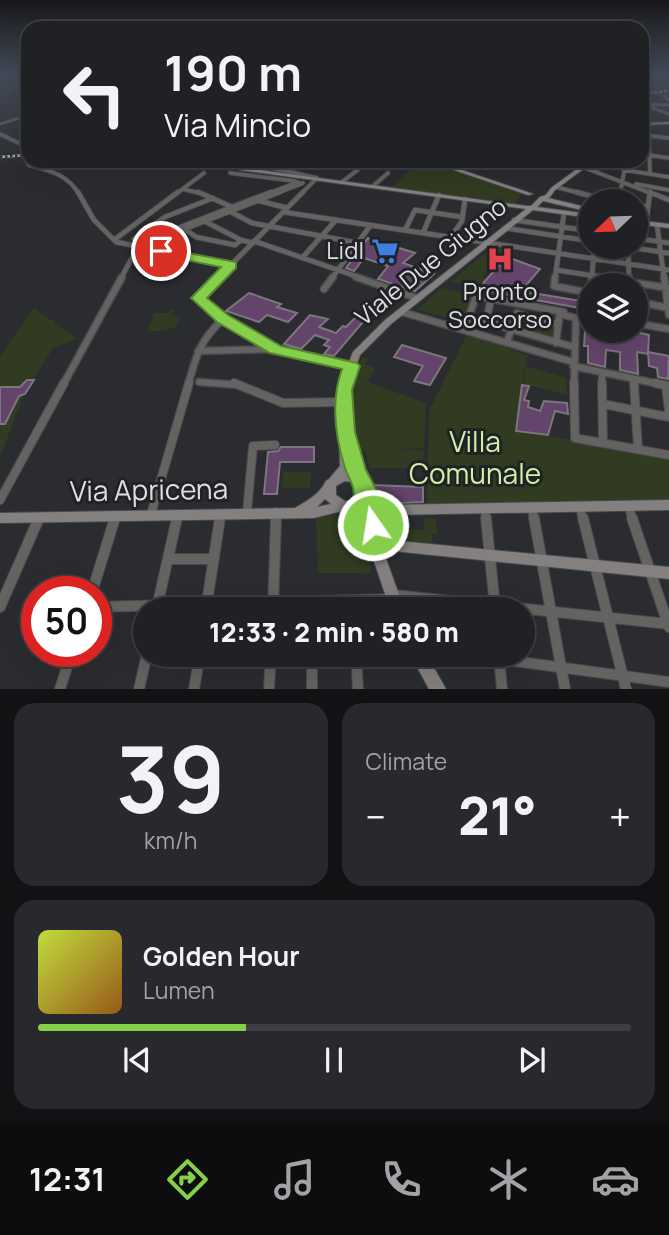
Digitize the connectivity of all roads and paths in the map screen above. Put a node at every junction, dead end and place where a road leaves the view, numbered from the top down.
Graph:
1 (649, 106) edge
2 (669, 114) edge
3 (21, 118) edge
4 (649, 123) edge
5 (669, 123) edge
6 (0, 124) edge
7 (0, 134) edge
8 (649, 136) joint
9 (669, 138) edge
10 (21, 145) edge
11 (650, 155) junction
12 (669, 158) edge
13 (40, 168) edge
14 (239, 168) edge
15 (276, 168) edge
16 (360, 168) edge
17 (451, 168) edge
18 (582, 168) edge
19 (586, 168) edge
20 (624, 170) joint
21 (204, 173) dead end
22 (230, 173) dead end
23 (388, 173) dead end
24 (650, 174) junction
25 (669, 177) edge
26 (317, 178) junction
27 (623, 181) junction
28 (300, 182) junction
29 (341, 182) junction
30 (373, 186) junction
31 (556, 187) junction
32 (183, 189) junction
33 (621, 189) edge
34 (650, 189) junction
35 (669, 190) edge
36 (578, 193) edge
37 (439, 195) junction
38 (532, 195) junction
39 (213, 198) junction
40 (465, 199) junction
41 (669, 200) edge
42 (260, 201) junction
43 (578, 207) edge
44 (648, 207) edge
45 (527, 208) junction
46 (230, 210) junction
47 (285, 210) junction
48 (433, 212) junction
49 (564, 213) junction
50 (578, 215) edge
51 (462, 217) junction
52 (336, 220) junction
53 (514, 220) junction
54 (206, 222) junction
55 (536, 223) junction
56 (648, 223) edge
57 (657, 225) junction
58 (268, 226) junction
59 (370, 226) junction
60 (669, 226) edge
61 (561, 227) junction
62 (505, 228) junction
63 (578, 229) edge
64 (186, 230) junction
65 (405, 230) junction
66 (534, 232) junction
67 (423, 233) junction
68 (322, 236) junction
69 (560, 236) junction
70 (451, 237) junction
71 (134, 239) dead end
72 (578, 239) edge
73 (114, 240) junction
74 (241, 240) junction
75 (648, 240) edge
76 (659, 241) junction
77 (253, 242) junction
78 (488, 242) junction
79 (148, 243) junction
80 (358, 243) junction
81 (669, 243) edge
82 (138, 247) junction
83 (532, 249) junction
84 (648, 250) edge
85 (660, 252) junction
86 (558, 253) junction
87 (669, 253) edge
88 (578, 256) edge
89 (302, 258) junction
90 (593, 259) joint
91 (629, 259) edge
92 (231, 265) junction
93 (629, 265) junction
94 (337, 270) junction
95 (556, 270) junction
96 (666, 270) edge
97 (592, 273) edge
98 (629, 273) edge
99 (578, 274) edge
100 (648, 286) edge
101 (667, 288) edge
102 (324, 289) dead end
103 (578, 291) edge
104 (417, 298) junction
105 (491, 299) junction
106 (520, 304) junction
107 (648, 304) edge
108 (668, 307) edge
109 (401, 312) junction
110 (560, 312) junction
111 (517, 314) junction
112 (669, 316) edge
113 (222, 318) junction
114 (486, 323) junction
115 (558, 324) junction
116 (648, 325) edge
117 (669, 329) edge
118 (464, 330) junction
119 (512, 330) junction
120 (480, 334) junction
121 (507, 342) junction
122 (556, 343) junction
123 (574, 347) junction
124 (276, 349) junction
125 (198, 351) junction
126 (573, 364) junction
127 (352, 366) junction
128 (602, 373) junction
129 (634, 380) junction
130 (199, 382) dead end
131 (668, 386) edge
132 (344, 402) junction
133 (603, 404) junction
134 (635, 410) junction
135 (669, 411) edge
136 (669, 417) edge
137 (345, 432) junction
138 (603, 443) junction
139 (275, 445) dead end
140 (638, 449) junction
141 (669, 455) edge
142 (363, 484) junction
143 (331, 485) junction
144 (0, 500) edge
145 (356, 504) junction
146 (669, 505) edge
147 (628, 506) junction
148 (580, 508) junction
149 (485, 509) junction
150 (532, 509) junction
151 (388, 510) junction
152 (247, 512) junction
153 (276, 512) junction
154 (298, 512) junction
155 (221, 513) junction
156 (152, 514) junction
157 (178, 514) junction
158 (116, 515) junction
159 (38, 517) junction
160 (0, 518) edge
161 (373, 525) junction
162 (378, 544) junction
163 (490, 554) junction
164 (169, 559) junction
165 (214, 559) junction
166 (542, 559) junction
167 (382, 564) junction
168 (595, 565) junction
169 (650, 571) junction
170 (669, 573) edge
171 (97, 576) edge
172 (160, 597) edge
173 (208, 597) edge
174 (273, 597) edge
175 (393, 597) edge
176 (494, 597) edge
177 (0, 607) edge
178 (112, 607) edge
179 (133, 607) edge
180 (535, 611) edge
181 (553, 613) junction
182 (609, 619) junction
183 (669, 626) edge
184 (535, 664) edge
185 (67, 667) edge
186 (144, 667) edge
187 (198, 667) edge
188 (271, 667) edge
189 (312, 667) edge
190 (357, 667) edge
191 (426, 667) edge
192 (500, 667) edge
193 (562, 669) junction
194 (669, 682) edge
195 (625, 683) edge
196 (60, 689) edge
197 (139, 689) edge
198 (194, 689) edge
199 (270, 689) edge
200 (312, 689) edge
201 (358, 689) edge
202 (438, 689) edge
203 (502, 689) edge
204 (565, 689) edge

1 - 2 street
3 - 6 street
4 - 5 main road
7 - 10 street
8 - 9 street
8 - 11 street
11 - 12 street
11 - 24 street
13 - 73 street
14 - 26 main road
15 - 26 street
16 - 29 street
17 - 38 main road
18 - 31 main road
19 - 27 street
20 - 24 street
20 - 27 street
21 - 32 street
22 - 28 street
23 - 30 street
24 - 25 street
26 - 28 street
26 - 29 main road
26 - 47 street
27 - 33 street
27 - 34 street
28 - 42 street
28 - 46 street
29 - 30 main road
30 - 37 main road
31 - 36 street
31 - 38 main road, Viale Due Giugno
32 - 39 street
32 - 73 street
34 - 35 street
34 - 41 street
34 - 44 street
37 - 40 main road
37 - 48 street
38 - 43 main road
38 - 45 main road, Viale Due Giugno
38 - 45 main road
39 - 46 street
39 - 71 street
40 - 45 main road
40 - 51 street
42 - 46 street
42 - 47 street
45 - 49 main road
45 - 53 main road, Viale Due Giugno
46 - 54 street
46 - 58 street
46 - 79 street
47 - 52 street
47 - 58 street
48 - 51 street
48 - 65 street
48 - 67 street
49 - 50 main road
49 - 61 street
51 - 70 street
52 - 59 street
52 - 68 street
53 - 55 street
53 - 62 main road, Viale Due Giugno
54 - 64 street
54 - 74 street
55 - 61 street
55 - 66 street
56 - 57 main road
57 - 60 main road
57 - 76 street
58 - 68 street
58 - 77 street
59 - 65 street
59 - 80 street
61 - 63 street
61 - 69 street
62 - 66 street
62 - 78 main road, Viale Due Giugno
64 - 74 street
64 - 79 street
65 - 67 street
66 - 69 street
66 - 83 street
67 - 70 street
68 - 80 street
68 - 89 street
69 - 72 street
69 - 86 street
70 - 78 street
73 - 82 street
74 - 77 street
75 - 76 street
76 - 81 street
76 - 85 street
77 - 89 street
77 - 92 street
78 - 83 street
78 - 104 main road, Viale Due Giugno
79 - 82 street
80 - 94 street
82 - 92 street
82 - 144 street
83 - 86 street
84 - 85 street
85 - 87 street
85 - 96 street
86 - 88 street
86 - 95 street
89 - 94 street
90 - 93 street
90 - 97 street
91 - 93 street
92 - 113 street
93 - 96 street
93 - 98 street
94 - 102 street
94 - 104 street
95 - 99 street
95 - 103 street
96 - 101 street
100 - 101 street
101 - 108 street
104 - 109 main road, Viale Due Giugno
105 - 106 street
105 - 114 street
105 - 118 street
106 - 110 street
106 - 111 street
107 - 108 street
108 - 112 street
109 - 118 street
109 - 127 main road, Viale Due Giugno
110 - 115 street
110 - 123 street
111 - 115 street
111 - 119 street
113 - 124 street
113 - 125 street
114 - 119 street
114 - 120 street
115 - 122 street
116 - 117 street
118 - 120 street
119 - 121 street
119 - 122 street
120 - 121 street
121 - 126 street
122 - 123 street
123 - 126 street
124 - 125 street
124 - 127 street
125 - 156 street
126 - 128 street
126 - 138 street
127 - 132 main road, Viale Due Giugno
128 - 129 street
128 - 133 street
129 - 131 street
129 - 134 street
130 - 132 street
131 - 135 street
132 - 137 main road, Viale Due Giugno
133 - 134 street
133 - 138 street
134 - 136 street
134 - 140 street
137 - 142 main road, Viale Due Giugno
137 - 143 main road, Viale Due Giugno
138 - 140 street
139 - 152 street
140 - 141 street
142 - 143 main road
142 - 145 main road, Viale Due Giugno
143 - 145 main road, Viale Due Giugno
143 - 154 main road
145 - 151 street
145 - 154 main road, Via Apricena
145 - 161 main road, Viale Due Giugno
145 - 167 main road, Viale Due Giugno
146 - 147 main road
147 - 148 main road
147 - 169 street
148 - 150 main road
148 - 168 street
149 - 150 main road
149 - 151 main road
149 - 163 street
150 - 166 street
151 - 161 main road
152 - 153 main road, Via Apricena
152 - 155 main road, Via Apricena
153 - 154 main road, Via Apricena
153 - 174 street
155 - 157 main road, Via Apricena
155 - 165 street
156 - 157 main road, Via Apricena
156 - 158 main road, Via Apricena
157 - 164 street
158 - 159 main road, Via Apricena
158 - 171 street
159 - 160 main road, Via Apricena
159 - 177 street
161 - 162 main road, Viale Due Giugno
162 - 163 main road
162 - 167 main road, Viale Due Giugno
163 - 166 main road
163 - 176 street
164 - 165 street
164 - 172 street
165 - 173 street
166 - 168 main road
166 - 181 street
167 - 175 main road, Viale Due Giugno
168 - 169 main road
168 - 182 street
169 - 170 main road
169 - 183 street
178 - 179 street
180 - 181 street
181 - 182 street
181 - 193 street
182 - 183 street
182 - 195 street
184 - 193 street
185 - 196 street
186 - 197 street
187 - 198 street
188 - 199 street
189 - 200 street
190 - 201 street
191 - 202 main road
192 - 203 street
193 - 195 street
193 - 204 street
194 - 195 street

